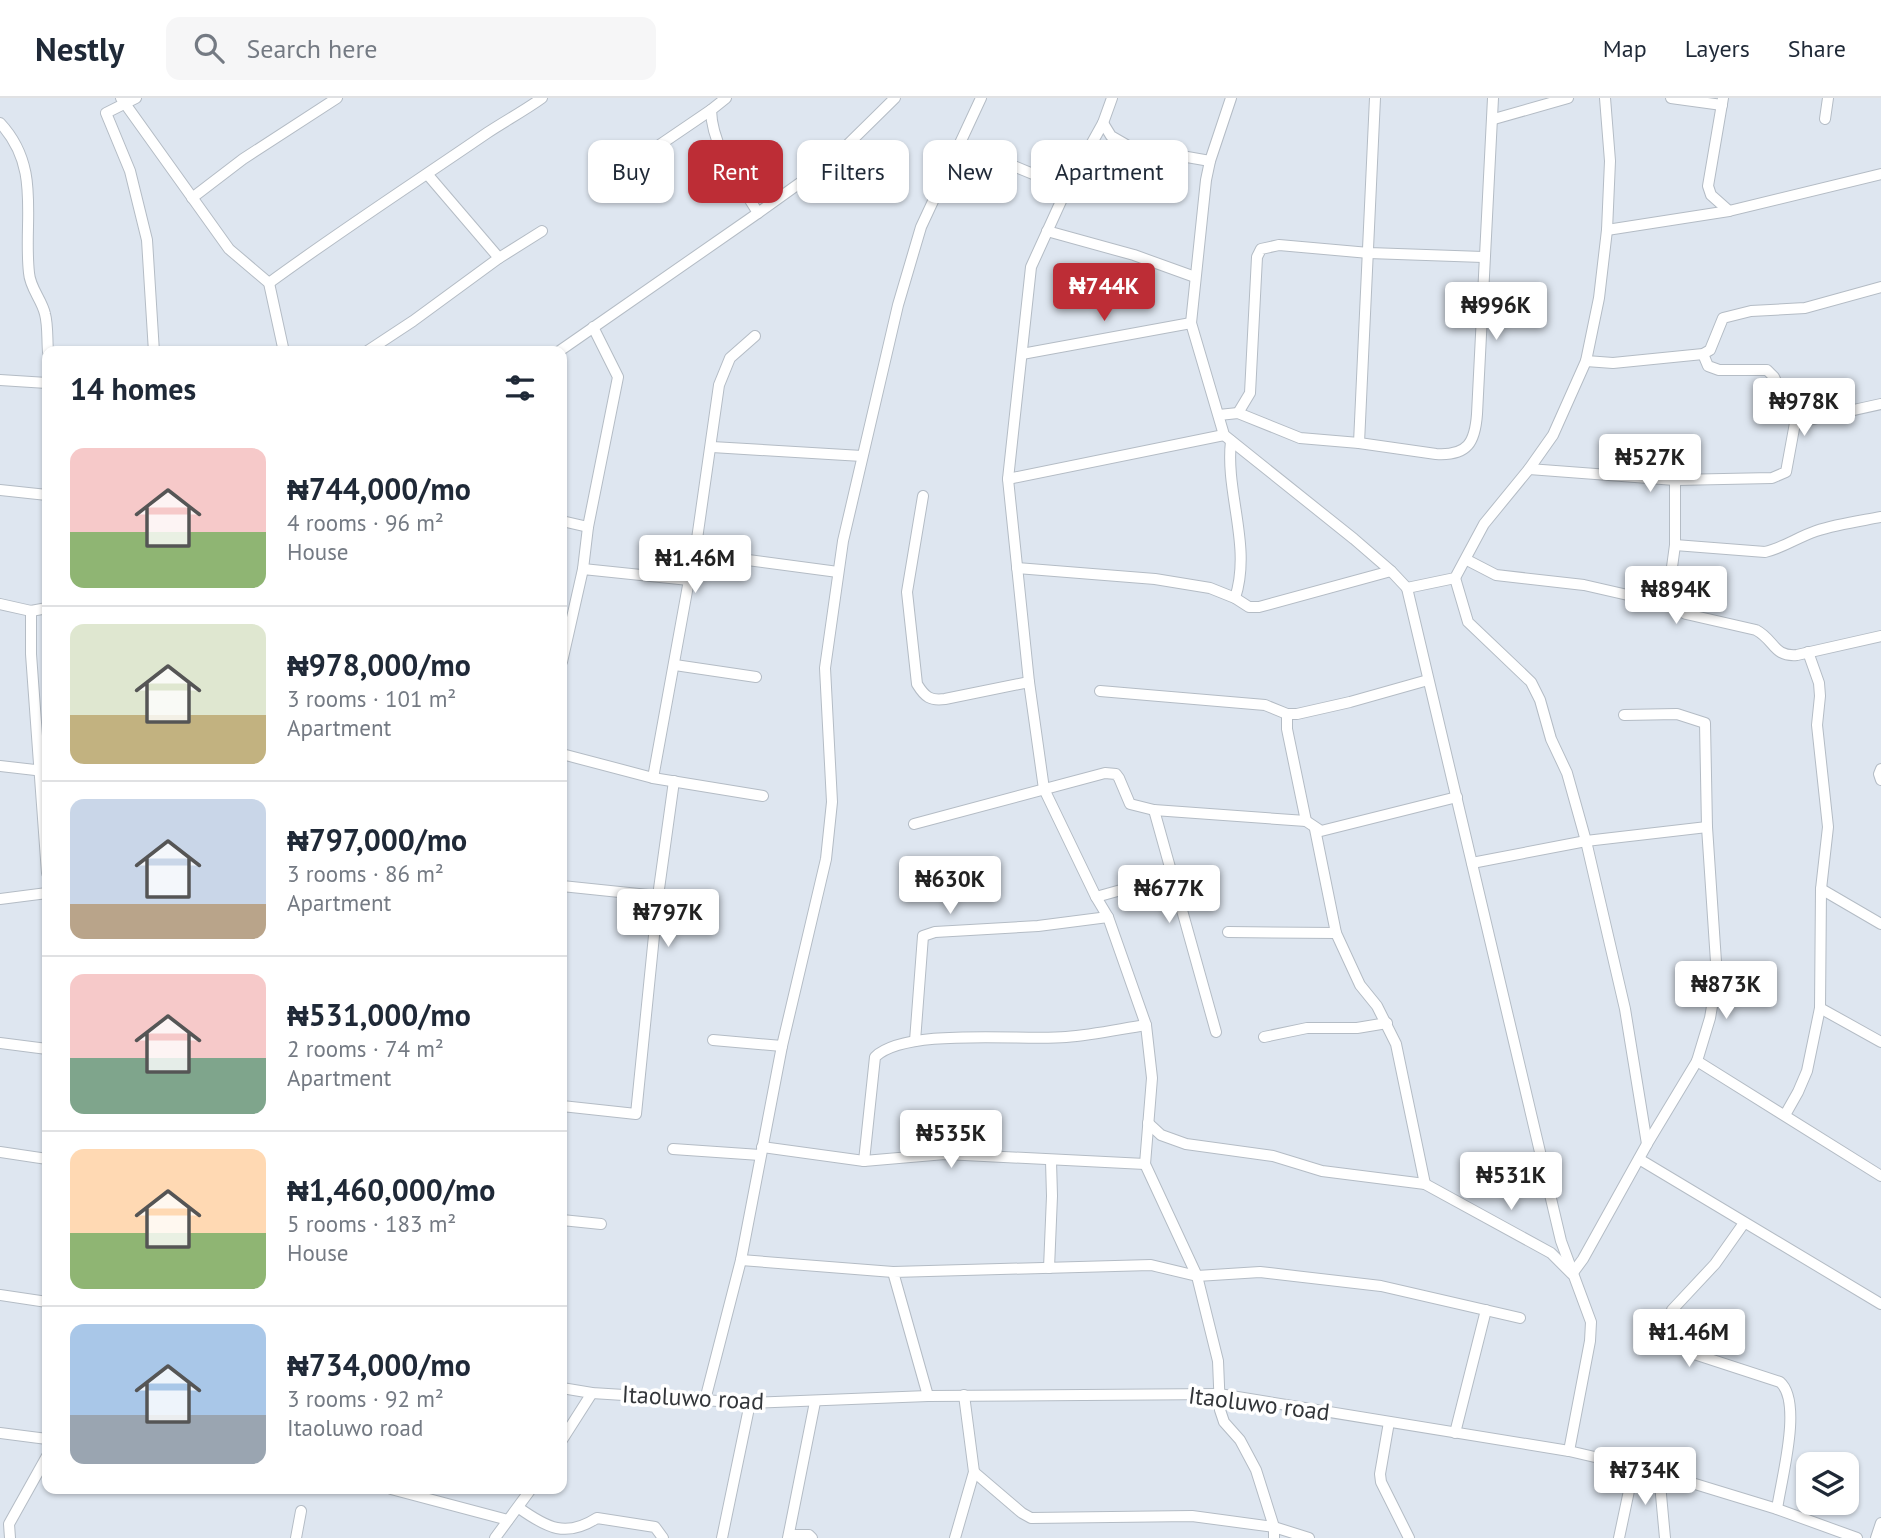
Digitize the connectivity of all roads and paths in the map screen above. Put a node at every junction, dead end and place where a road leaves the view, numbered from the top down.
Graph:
1 (337, 98) edge
2 (541, 98) edge
3 (726, 98) edge
4 (895, 98) edge
5 (981, 98) edge
6 (1112, 98) edge
7 (1231, 98) edge
8 (1375, 98) edge
9 (1493, 98) edge
10 (1568, 98) edge
11 (1605, 98) edge
12 (1671, 98) edge
13 (1828, 98) edge
14 (128, 100) edge
15 (1723, 102) edge
16 (711, 110) junction
17 (1494, 119) junction
18 (1825, 119) dead end
19 (1103, 122) junction
20 (0, 123) edge
21 (667, 140) edge
22 (962, 140) edge
23 (1093, 140) edge
24 (1210, 161) junction
25 (1881, 174) edge
26 (428, 175) junction
27 (192, 198) junction
28 (932, 203) edge
29 (1060, 203) edge
30 (1729, 211) junction
31 (758, 213) junction
32 (1607, 230) junction
33 (542, 231) dead end
34 (1047, 231) junction
35 (1369, 253) junction
36 (1483, 257) junction
37 (499, 258) junction
38 (1195, 277) junction
39 (269, 283) junction
40 (1881, 287) edge
41 (1191, 323) junction
42 (593, 327) junction
43 (755, 336) dead end
44 (48, 346) edge
45 (153, 346) edge
46 (283, 346) edge
47 (375, 346) edge
48 (566, 346) edge
49 (1023, 354) junction
50 (1703, 354) junction
51 (1586, 361) junction
52 (0, 380) edge
53 (42, 383) edge
54 (1881, 404) edge
55 (1238, 413) junction
56 (1219, 415) junction
57 (1795, 424) junction
58 (1228, 438) junction
59 (1359, 443) junction
60 (712, 447) junction
61 (862, 456) junction
62 (1529, 469) junction
63 (1008, 479) junction
64 (1675, 480) junction
65 (0, 490) edge
66 (42, 494) edge
67 (923, 496) dead end
68 (1881, 517) edge
69 (567, 522) edge
70 (588, 527) junction
71 (1675, 545) junction
72 (695, 553) junction
73 (1467, 560) junction
74 (1017, 568) junction
75 (583, 569) junction
76 (1391, 571) junction
77 (838, 572) junction
78 (1455, 578) junction
79 (689, 580) junction
80 (1407, 588) junction
81 (1235, 598) junction
82 (0, 604) edge
83 (1667, 604) junction
84 (42, 609) edge
85 (31, 611) junction
86 (567, 627) edge
87 (1881, 636) edge
88 (1808, 653) junction
89 (675, 665) junction
90 (756, 677) dead end
91 (1428, 680) junction
92 (1029, 682) junction
93 (1100, 691) dead end
94 (1287, 714) junction
95 (1624, 715) dead end
96 (42, 753) edge
97 (567, 755) edge
98 (0, 766) edge
99 (1881, 769) edge
100 (42, 771) edge
101 (653, 778) junction
102 (1881, 780) edge
103 (674, 781) junction
104 (1044, 789) junction
105 (763, 796) dead end
106 (1457, 797) junction
107 (1154, 810) junction
108 (1306, 821) junction
109 (914, 824) dead end
110 (1707, 827) junction
111 (1315, 829) junction
112 (1586, 841) junction
113 (1472, 863) junction
114 (1171, 876) junction
115 (567, 887) edge
116 (1821, 889) junction
117 (42, 894) edge
118 (658, 896) junction
119 (1096, 898) junction
120 (0, 899) edge
121 (1108, 917) junction
122 (1881, 924) edge
123 (1228, 932) dead end
124 (1336, 933) junction
125 (1820, 1008) junction
126 (1387, 1023) junction
127 (1146, 1025) junction
128 (1216, 1032) dead end
129 (1264, 1037) dead end
130 (713, 1040) dead end
131 (915, 1041) junction
132 (1881, 1042) edge
133 (0, 1043) edge
134 (782, 1046) junction
135 (42, 1048) edge
136 (1697, 1061) junction
137 (567, 1107) edge
138 (1785, 1115) junction
139 (1148, 1123) junction
140 (1647, 1144) junction
141 (673, 1149) dead end
142 (761, 1151) junction
143 (0, 1152) edge
144 (42, 1158) edge
145 (1639, 1159) junction
146 (864, 1161) junction
147 (1051, 1161) junction
148 (1145, 1164) junction
149 (1881, 1176) edge
150 (1425, 1184) junction
151 (567, 1221) edge
152 (1744, 1223) junction
153 (601, 1224) dead end
154 (741, 1260) junction
155 (1049, 1268) junction
156 (893, 1272) junction
157 (1572, 1274) junction
158 (1197, 1276) junction
159 (0, 1295) edge
160 (42, 1301) edge
161 (1880, 1301) edge
162 (1486, 1310) junction
163 (1520, 1318) dead end
164 (567, 1389) edge
165 (592, 1393) junction
166 (1219, 1394) junction
167 (964, 1395) junction
168 (928, 1396) junction
169 (705, 1400) junction
170 (815, 1402) junction
171 (750, 1403) junction
172 (1389, 1422) junction
173 (567, 1432) edge
174 (0, 1433) edge
175 (1455, 1433) junction
176 (42, 1437) edge
177 (1569, 1451) junction
178 (42, 1465) edge
179 (1634, 1467) junction
180 (974, 1472) junction
181 (1659, 1473) junction
182 (424, 1494) edge
183 (528, 1494) edge
184 (519, 1508) junction
185 (1777, 1509) junction
186 (301, 1511) dead end
187 (0, 1514) edge
188 (11, 1520) junction
189 (508, 1520) junction
190 (1881, 1523) edge
191 (1274, 1532) edge
192 (1845, 1535) edge
193 (0, 1536) edge
194 (788, 1537) edge
195 (10, 1538) edge
196 (296, 1538) edge
197 (495, 1538) edge
198 (663, 1538) edge
199 (722, 1538) edge
200 (812, 1538) edge
201 (955, 1538) edge
202 (1309, 1538) edge
203 (1409, 1538) edge
204 (1619, 1538) edge
205 (1665, 1538) edge
206 (1857, 1538) edge
207 (1876, 1538) edge

1 - 27 street
2 - 26 street
3 - 16 street
4 - 31 street
5 - 22 street
6 - 19 street
7 - 24 street
8 - 35 street
9 - 17 street
10 - 17 street
11 - 32 street
12 - 15 street
13 - 18 street
14 - 27 street
14 - 45 street
15 - 30 street
16 - 21 street
16 - 31 street
17 - 36 street
19 - 23 street
19 - 24 street
20 - 44 street
24 - 38 street
25 - 30 street
26 - 37 street
26 - 39 street
27 - 39 street
28 - 61 street
29 - 34 street
30 - 32 street
31 - 42 street
32 - 51 street
33 - 37 street
34 - 38 street
34 - 49 street
35 - 36 street
35 - 55 street
35 - 59 street
36 - 59 street
37 - 47 street
38 - 41 street
39 - 46 street
40 - 50 street
41 - 49 street
41 - 56 street
42 - 48 street
42 - 70 street
43 - 60 street
49 - 63 street
50 - 51 street
50 - 57 street
51 - 62 street
52 - 53 street
54 - 57 street
55 - 56 street
55 - 59 street
56 - 58 street
57 - 64 street
58 - 63 street
58 - 76 street
58 - 81 street
60 - 61 street
60 - 72 street
61 - 77 street
62 - 64 street
62 - 73 street
63 - 74 street
64 - 71 street
65 - 66 street
67 - 92 street
68 - 71 street
69 - 70 street
70 - 75 street
71 - 83 street
72 - 77 street
72 - 79 street
73 - 78 street
73 - 83 street
74 - 81 street
74 - 92 street
75 - 79 street
75 - 86 street
76 - 80 street
76 - 81 street
77 - 134 street
78 - 80 street
78 - 112 street
79 - 89 street
80 - 91 street
82 - 85 street
83 - 88 street
84 - 85 street
85 - 96 street
87 - 88 street
88 - 116 street
89 - 90 street
89 - 101 street
91 - 94 street
91 - 106 street
92 - 104 street
93 - 94 street
94 - 108 street
95 - 110 street
97 - 101 street
98 - 100 street
99 - 102 street
101 - 103 street
103 - 105 street
103 - 118 street
104 - 107 street
104 - 109 street
104 - 119 street
106 - 111 street
106 - 113 street
107 - 108 street
107 - 114 street
108 - 111 street
110 - 112 street
110 - 136 street
111 - 124 street
112 - 113 street
112 - 140 street
113 - 157 street
114 - 119 street
114 - 128 street
115 - 118 street
116 - 122 street
116 - 125 street
117 - 120 street
118 - 137 street
119 - 121 street
121 - 127 street
121 - 131 street
123 - 124 street
124 - 126 street
125 - 132 street
125 - 138 street
126 - 129 street
126 - 150 street
127 - 131 street
127 - 139 street
130 - 134 street
131 - 146 street
133 - 135 street
134 - 142 street
136 - 138 street
136 - 140 street
138 - 149 street
139 - 148 street
139 - 150 street
140 - 145 street
141 - 142 street
142 - 146 street
142 - 154 street
143 - 144 street
145 - 152 street
145 - 157 street
146 - 147 street
147 - 148 street
147 - 155 street
148 - 158 street
150 - 157 street
151 - 153 street
152 - 161 street
152 - 185 street
154 - 156 street
154 - 169 street
155 - 156 street
155 - 158 street
156 - 168 street
157 - 177 street
158 - 162 street
158 - 166 street
159 - 160 street
162 - 163 street
162 - 175 street
164 - 165 street, Itaoluwo road
165 - 169 street, Itaoluwo road
165 - 173 street
166 - 167 street, Itaoluwo road
166 - 172 street, Itaoluwo road
166 - 191 street
167 - 168 street, Itaoluwo road
167 - 180 street
168 - 170 street, Itaoluwo road
169 - 171 street, Itaoluwo road
170 - 171 street, Itaoluwo road
170 - 194 street
171 - 199 street
172 - 175 street, Itaoluwo road
172 - 203 street
174 - 176 street
175 - 177 street, Itaoluwo road
177 - 179 street, Itaoluwo road
178 - 188 street
179 - 181 street, Itaoluwo road
179 - 204 street
180 - 191 street
180 - 201 street
181 - 185 street, Itaoluwo road
181 - 205 street
182 - 189 street
183 - 184 street
184 - 189 street
184 - 198 street
185 - 192 street, Itaoluwo road
186 - 196 street
187 - 188 street
188 - 193 street
188 - 195 street
189 - 197 street
190 - 207 street
191 - 202 street
192 - 206 street, Itaoluwo road
194 - 200 street

